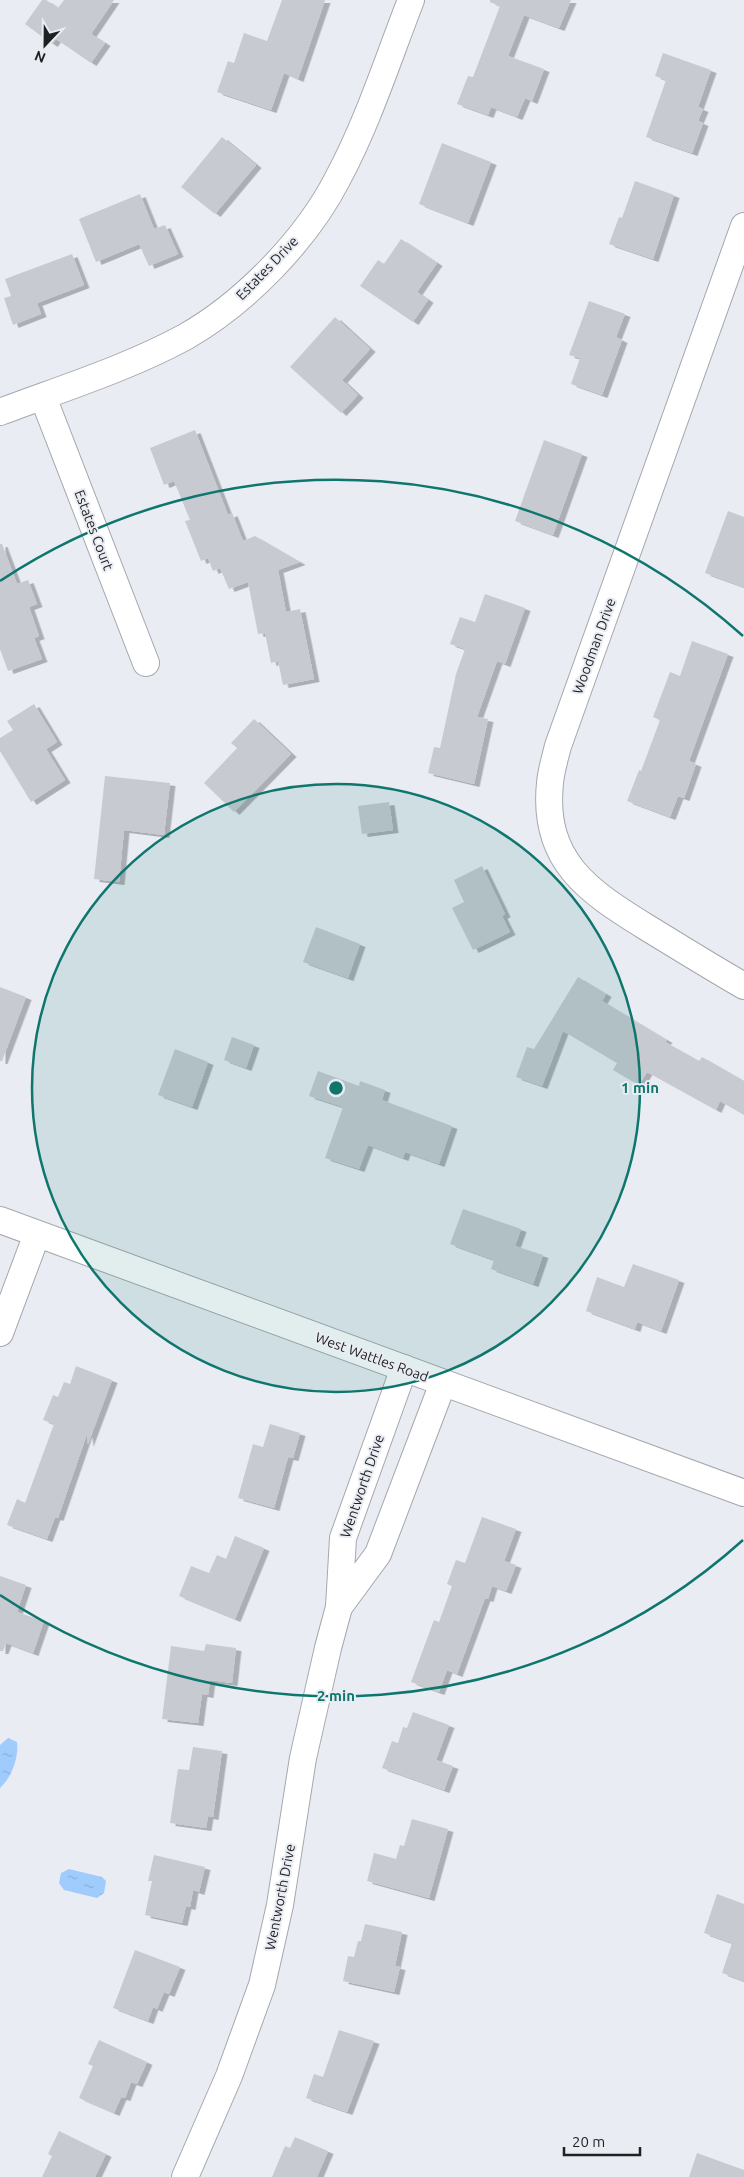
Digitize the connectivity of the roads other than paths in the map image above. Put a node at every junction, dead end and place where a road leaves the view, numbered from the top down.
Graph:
1 (411, 0) edge
2 (744, 226) edge
3 (43, 397) junction
4 (0, 412) edge
5 (146, 663) dead end
6 (744, 986) edge
7 (0, 1220) edge
8 (37, 1234) junction
9 (0, 1333) edge
10 (404, 1368) junction
11 (443, 1383) junction
12 (744, 1493) edge
13 (339, 1607) junction
14 (185, 2177) edge

1 - 3 street, Estates Drive
2 - 6 street, Woodman Drive
3 - 4 street, Estates Drive
3 - 5 street, Estates Court
7 - 8 street, West Wattles Road
8 - 9 street
8 - 10 street, West Wattles Road
10 - 11 street, West Wattles Road
10 - 13 street, Wentworth Drive
11 - 12 street, West Wattles Road
11 - 13 street, Wentworth Drive
13 - 14 street, Wentworth Drive

